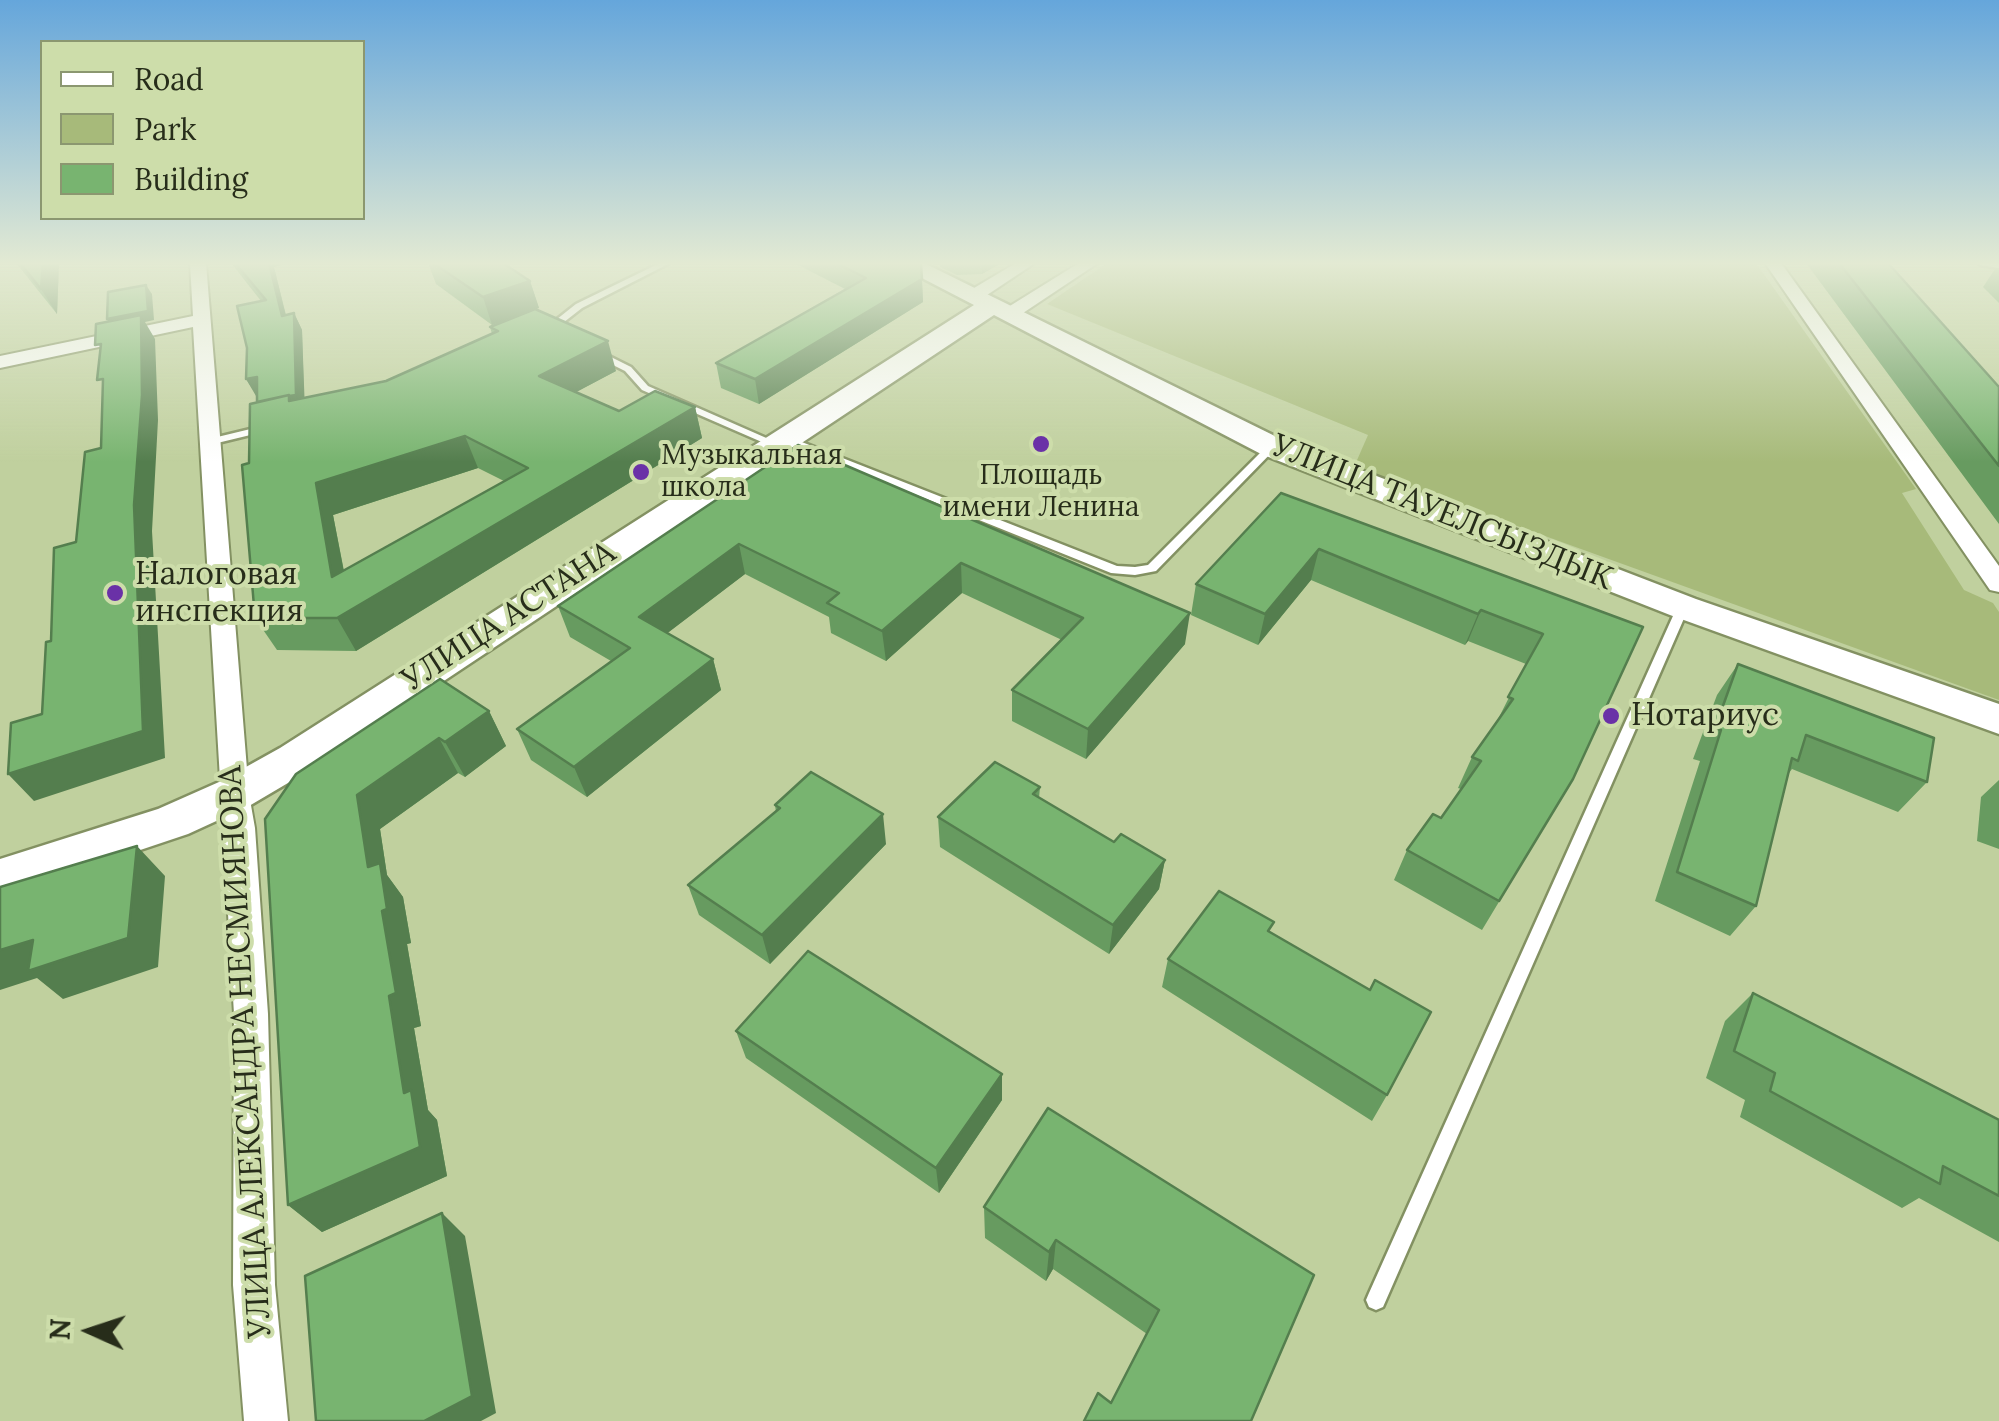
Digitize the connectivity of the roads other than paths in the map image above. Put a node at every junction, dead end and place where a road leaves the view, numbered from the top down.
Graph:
1 (156, 329) edge
2 (202, 329) edge
3 (954, 329) edge
4 (1042, 329) edge
5 (1820, 329) edge
6 (550, 330) joint
7 (532, 337) edge
8 (565, 338) edge
9 (581, 346) edge
10 (0, 362) edge
11 (282, 424) edge
12 (780, 441) junction
13 (210, 442) junction
14 (1272, 447) junction
15 (1999, 584) edge
16 (1683, 607) junction
17 (1999, 719) edge
18 (234, 794) junction
19 (0, 878) edge
20 (1376, 1300) dead end
21 (266, 1421) edge

1 - 10 street
2 - 13 street, УЛИЦА АЛЕКСАНДРА НЕСМИЯНОВА
3 - 12 street, УЛИЦА АСТАНА
4 - 14 street, УЛИЦА ТАУЕЛСЫЗДЫК
5 - 15 street
6 - 7 lane
6 - 8 lane
9 - 12 lane
11 - 13 lane
12 - 14 lane
12 - 18 street, УЛИЦА АСТАНА
13 - 18 street, УЛИЦА АЛЕКСАНДРА НЕСМИЯНОВА
14 - 16 street, УЛИЦА ТАУЕЛСЫЗДЫК
16 - 17 street, УЛИЦА ТАУЕЛСЫЗДЫК
16 - 20 lane
18 - 19 street, УЛИЦА АСТАНА
18 - 21 street, УЛИЦА АЛЕКСАНДРА НЕСМИЯНОВА

